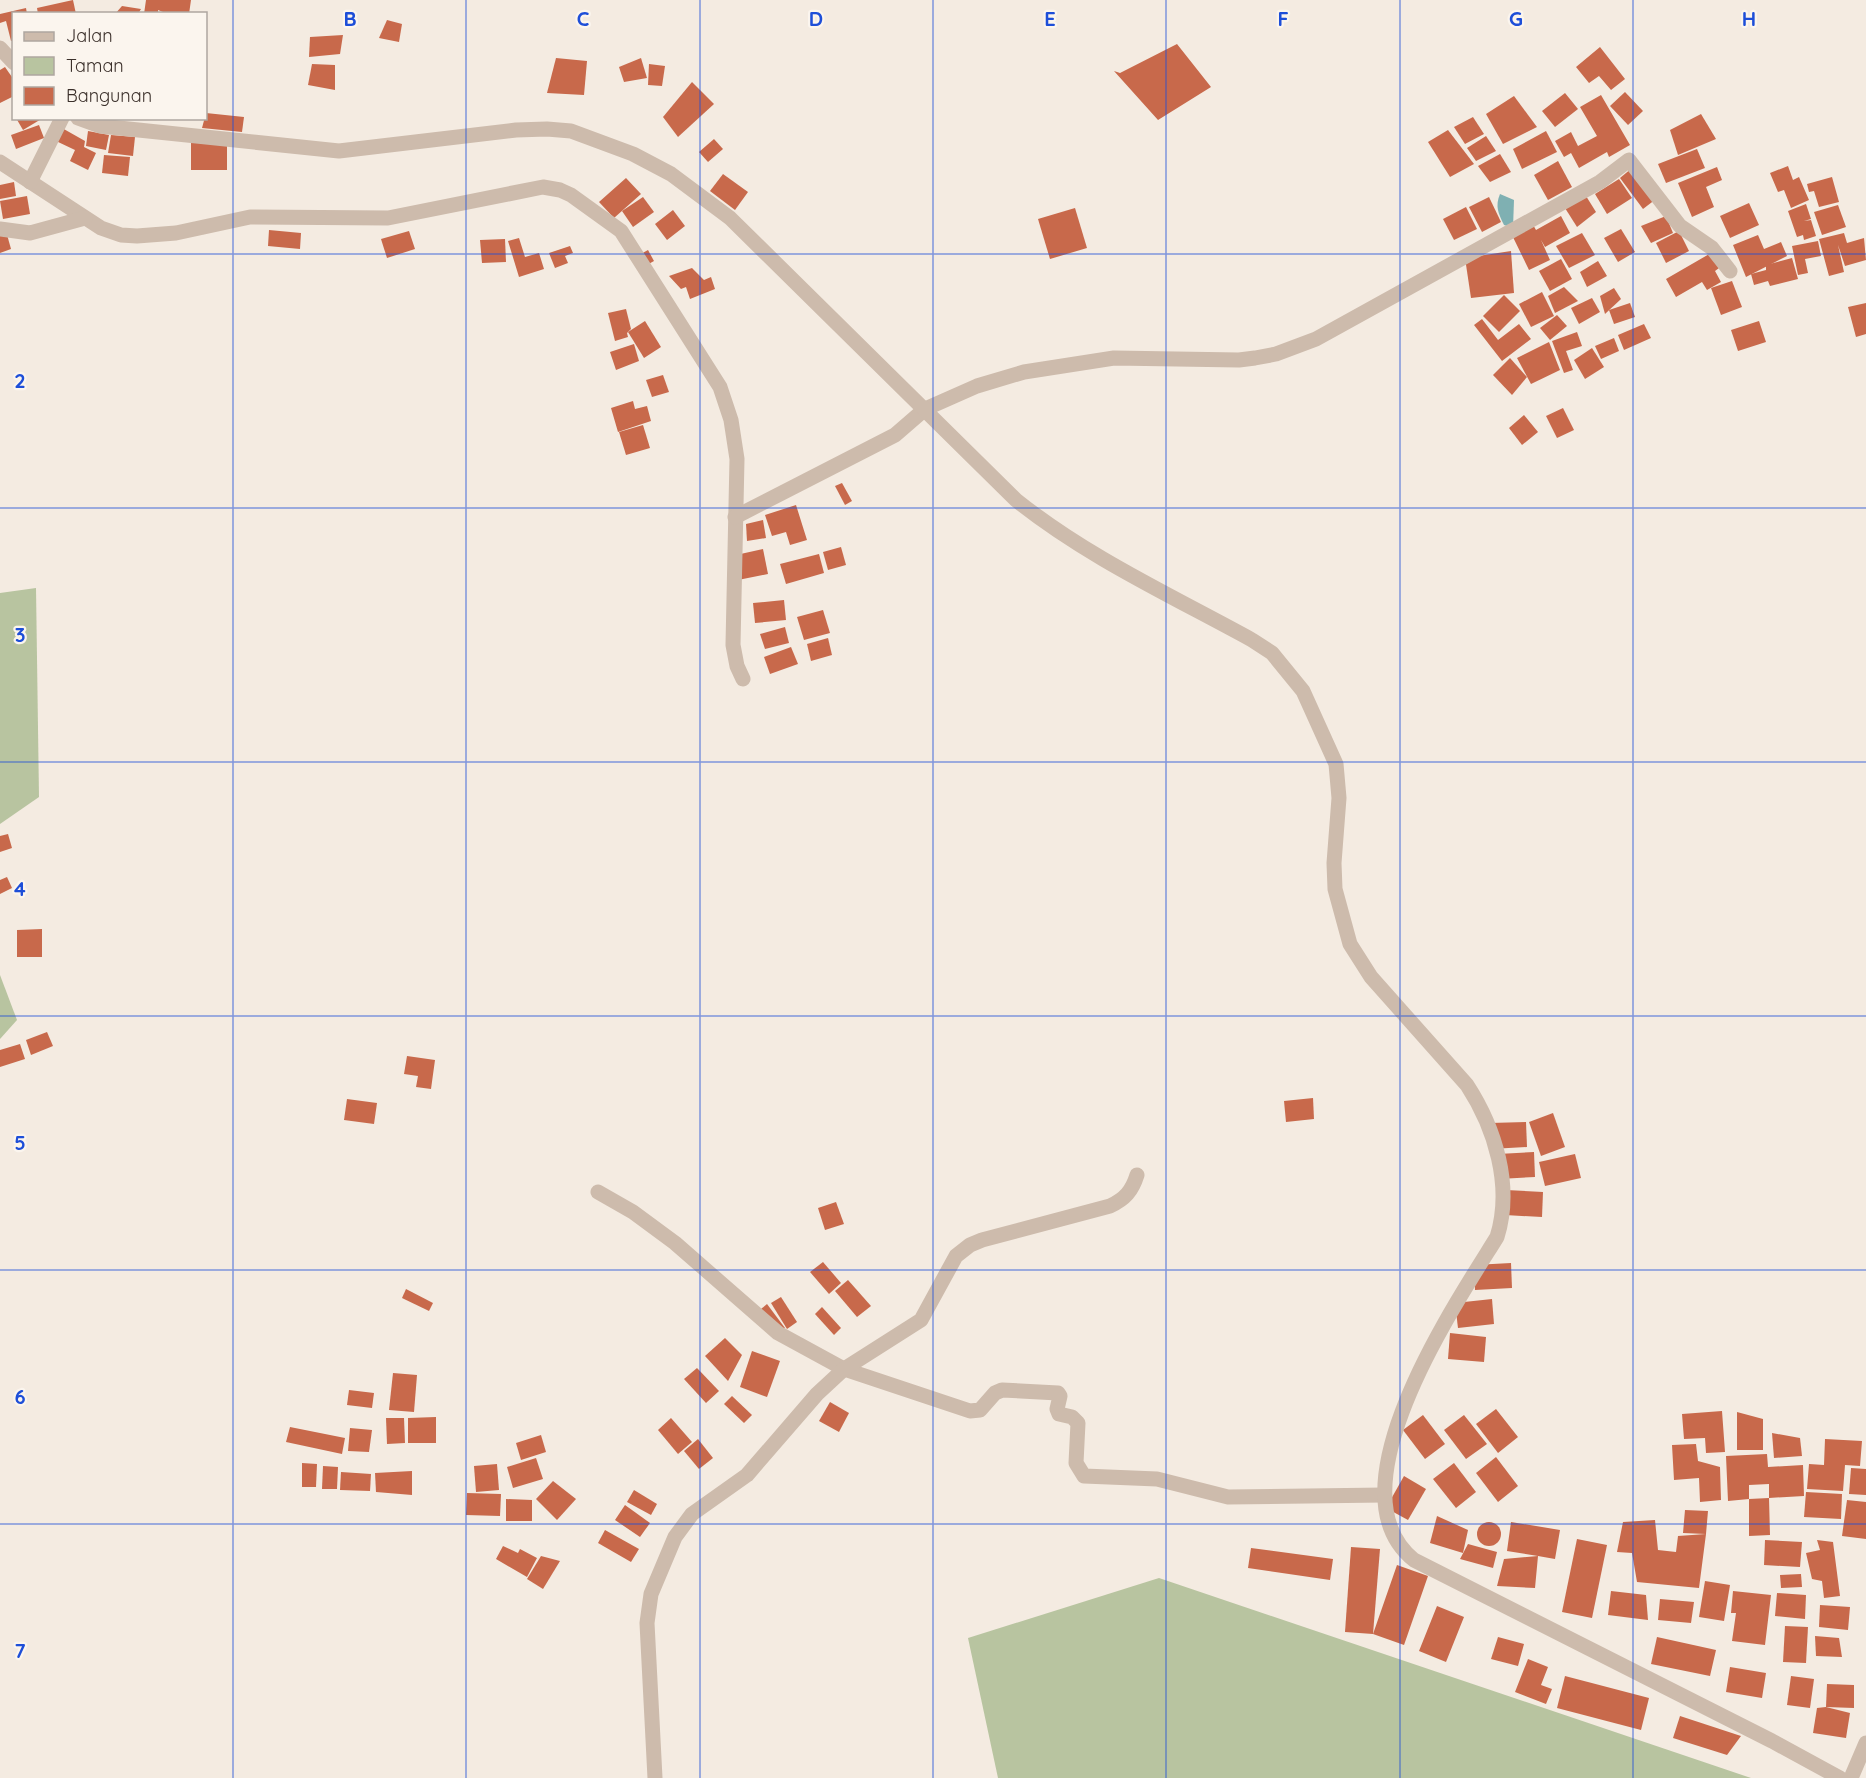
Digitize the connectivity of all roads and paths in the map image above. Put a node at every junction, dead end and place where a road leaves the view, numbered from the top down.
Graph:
1 (0, 48) edge
2 (12, 61) edge
3 (61, 120) edge
4 (84, 120) edge
5 (0, 162) edge
6 (30, 182) junction
7 (86, 219) junction
8 (0, 229) edge
9 (1730, 271) dead end
10 (925, 409) junction
11 (735, 517) junction
12 (743, 679) dead end
13 (1137, 1175) dead end
14 (598, 1192) dead end
15 (844, 1369) junction
16 (1384, 1496) junction
17 (1866, 1743) edge
18 (655, 1778) edge
19 (1840, 1778) edge
20 (1851, 1778) edge

1 - 2 street
3 - 6 street
4 - 10 street
5 - 6 street
6 - 7 street
7 - 8 street
7 - 11 street
9 - 10 street
10 - 11 street
10 - 16 street
11 - 12 street
13 - 15 street
14 - 15 street
15 - 16 street
15 - 18 street
16 - 19 street
17 - 20 street

